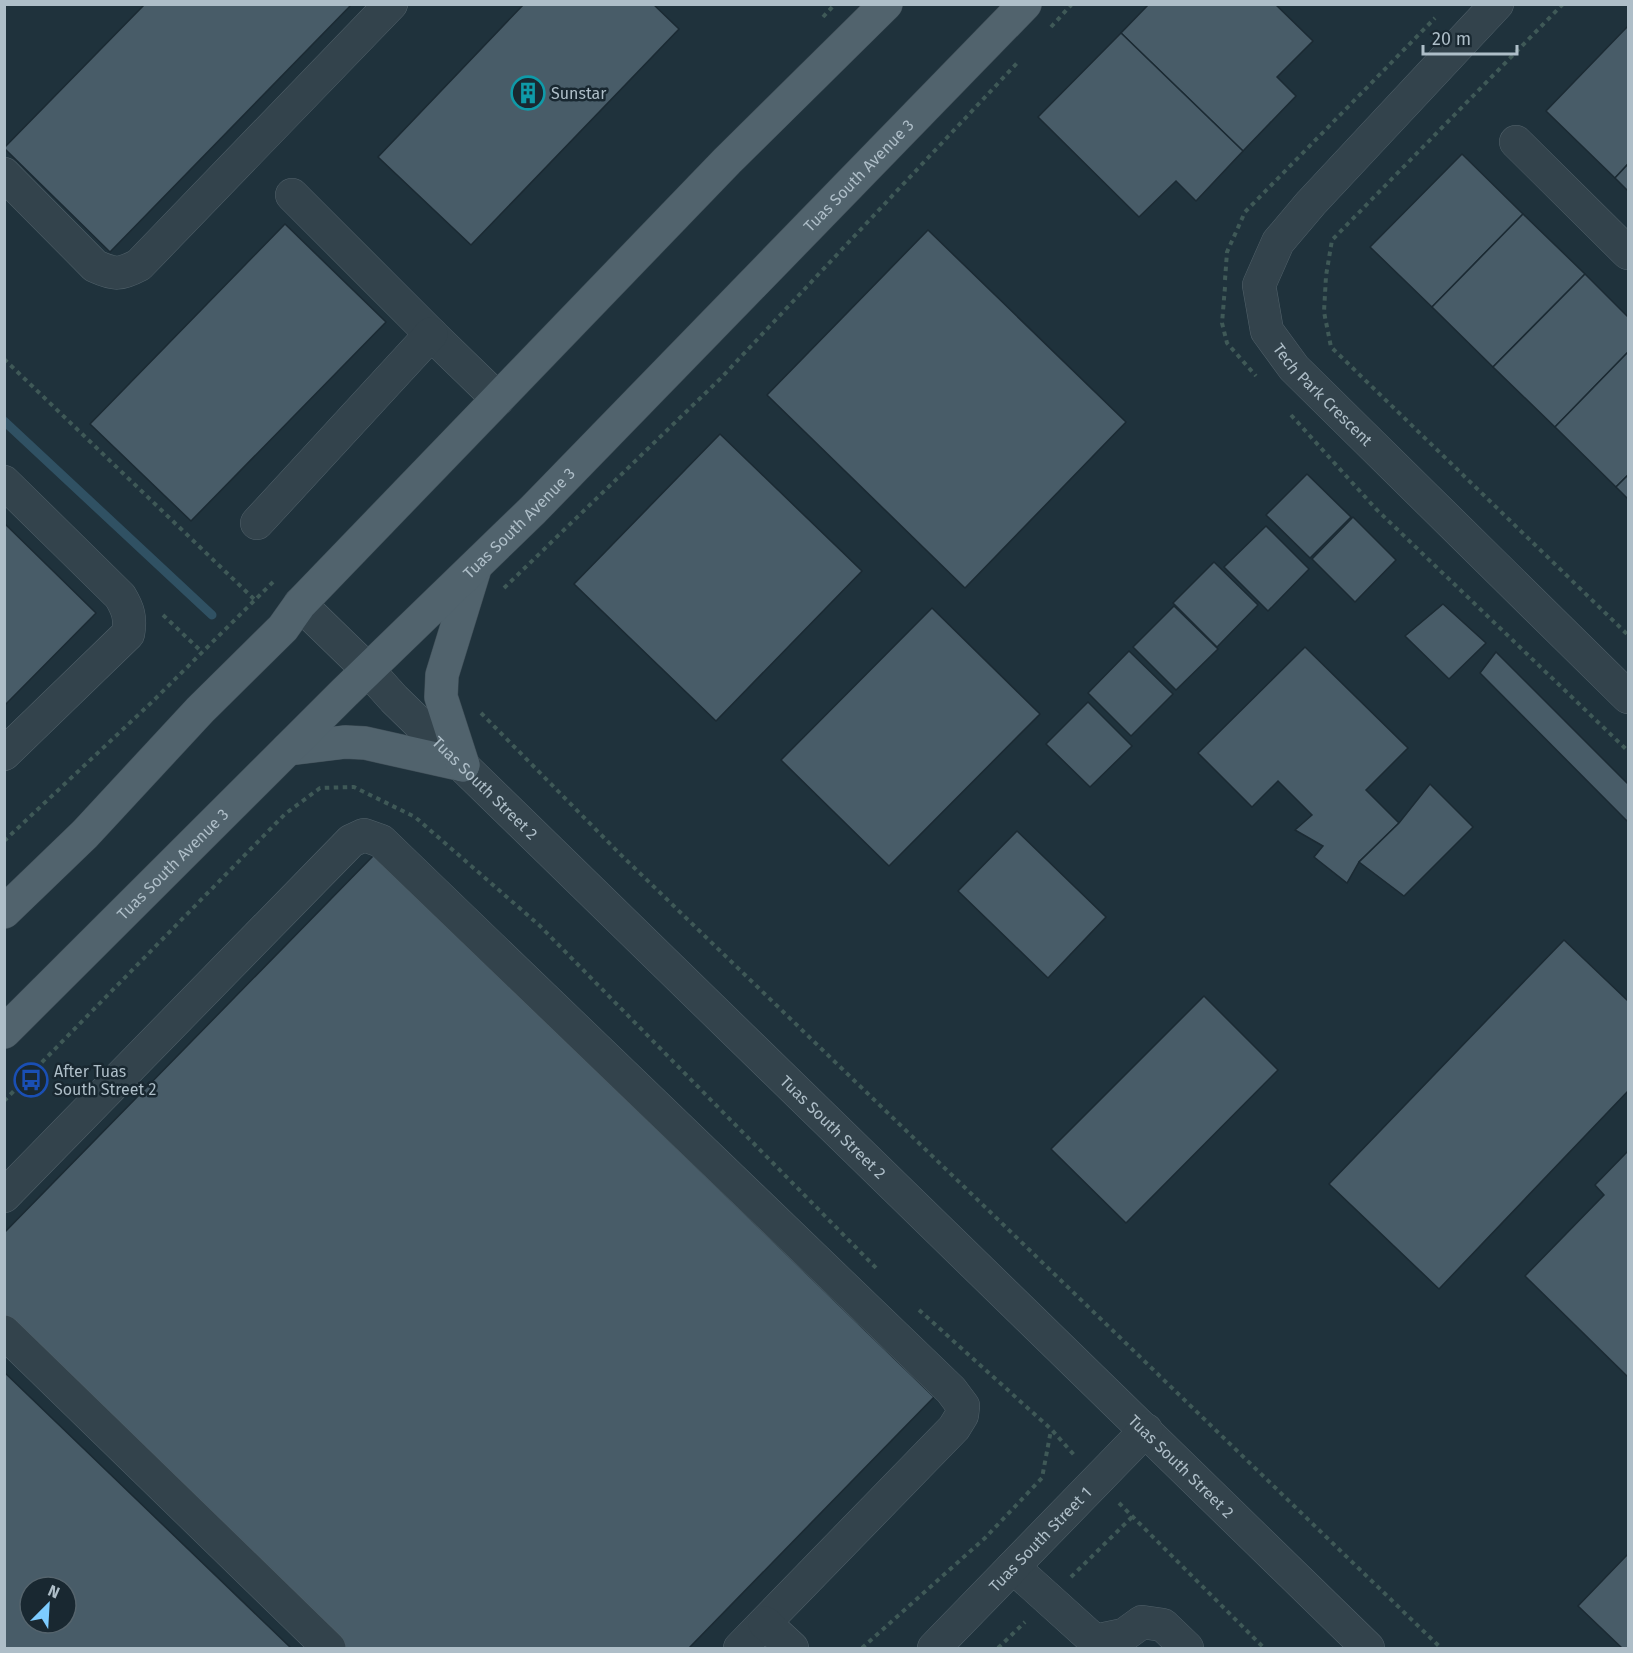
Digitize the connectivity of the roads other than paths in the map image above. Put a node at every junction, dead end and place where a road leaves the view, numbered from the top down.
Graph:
1 (392, 4) edge
2 (886, 4) edge
3 (1025, 4) edge
4 (1497, 4) edge
5 (1516, 142) dead end
6 (4, 174) edge
7 (292, 195) dead end
8 (1629, 253) edge
9 (431, 334) junction
10 (498, 399) junction
11 (4, 482) edge
12 (257, 523) dead end
13 (476, 566) junction
14 (300, 604) junction
15 (368, 670) junction
16 (1629, 697) edge
17 (288, 749) junction
18 (4, 754) edge
19 (463, 765) junction
20 (4, 912) edge
21 (4, 1032) edge
22 (4, 1196) edge
23 (4, 1332) edge
24 (1146, 1430) junction
25 (1013, 1567) junction
26 (765, 1623) junction
27 (329, 1648) edge
28 (740, 1648) edge
29 (792, 1648) edge
30 (934, 1648) edge
31 (1187, 1648) edge
32 (1368, 1648) edge

1 - 6 street
2 - 10 main road
3 - 13 main road, Tuas South Avenue 3
4 - 16 street, Tech Park Crescent
5 - 8 street
7 - 9 street
9 - 10 street
9 - 12 street
10 - 14 main road
11 - 18 street
13 - 15 main road, Tuas South Avenue 3
13 - 19 main road
14 - 15 street, Tuas South Street 2
14 - 20 main road
15 - 17 main road, Tuas South Avenue 3
15 - 19 street, Tuas South Street 2
17 - 19 main road
17 - 21 main road, Tuas South Avenue 3
19 - 24 street, Tuas South Street 2
22 - 26 street
23 - 27 street
24 - 25 street, Tuas South Street 1
24 - 32 street, Tuas South Street 2
25 - 30 street, Tuas South Street 1
25 - 31 street
26 - 28 street
26 - 29 street

